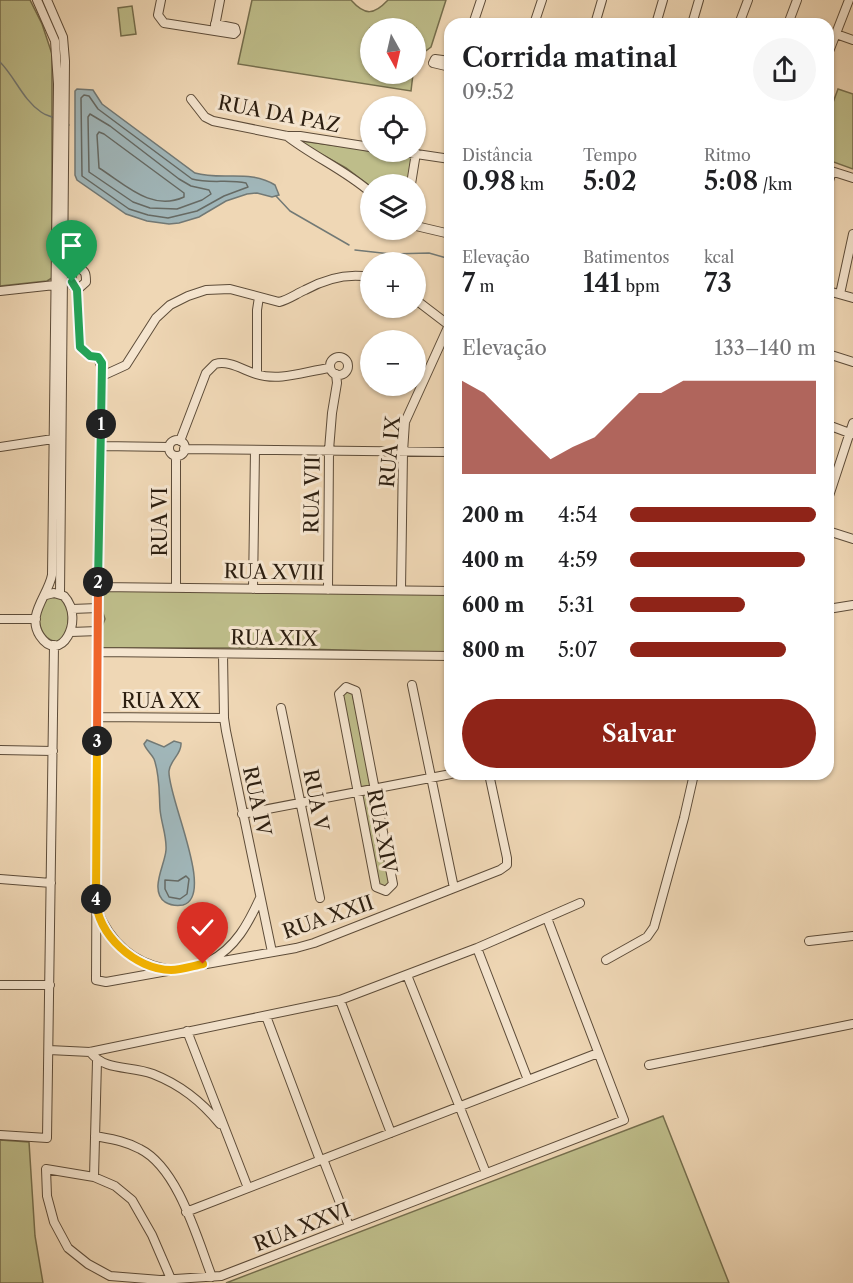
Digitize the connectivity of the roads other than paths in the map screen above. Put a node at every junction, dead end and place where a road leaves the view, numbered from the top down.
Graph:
1 (37, 0) edge
2 (47, 0) edge
3 (161, 0) edge
4 (220, 0) edge
5 (481, 0) edge
6 (542, 0) edge
7 (602, 0) edge
8 (663, 0) edge
9 (699, 0) edge
10 (748, 0) edge
11 (797, 0) edge
12 (849, 0) edge
13 (475, 18) edge
14 (536, 18) edge
15 (597, 18) edge
16 (658, 18) edge
17 (694, 18) edge
18 (741, 18) edge
19 (790, 18) edge
20 (836, 34) junction
21 (834, 39) edge
22 (853, 40) edge
23 (444, 60) edge
24 (61, 61) junction
25 (444, 66) edge
26 (191, 99) dead end
27 (287, 136) junction
28 (360, 145) edge
29 (426, 155) edge
30 (444, 158) edge
31 (834, 171) edge
32 (853, 178) edge
33 (360, 183) edge
34 (426, 228) edge
35 (444, 233) edge
36 (853, 234) edge
37 (360, 277) edge
38 (58, 289) junction
39 (77, 290) dead end
40 (0, 291) edge
41 (834, 292) edge
42 (840, 294) junction
43 (259, 297) junction
44 (853, 298) edge
45 (426, 308) edge
46 (444, 322) edge
47 (444, 337) edge
48 (834, 356) edge
49 (334, 358) junction
50 (853, 362) edge
51 (333, 371) junction
52 (306, 372) junction
53 (345, 372) junction
54 (257, 374) junction
55 (102, 376) junction
56 (334, 401) junction
57 (853, 423) edge
58 (834, 428) edge
59 (851, 433) edge
60 (53, 439) junction
61 (182, 445) junction
62 (101, 446) junction
63 (0, 447) edge
64 (169, 447) junction
65 (255, 450) junction
66 (329, 450) junction
67 (403, 452) junction
68 (444, 452) edge
69 (176, 456) junction
70 (834, 482) edge
71 (834, 533) edge
72 (853, 539) edge
73 (98, 587) junction
74 (176, 588) junction
75 (253, 589) junction
76 (328, 590) junction
77 (401, 590) junction
78 (444, 591) edge
79 (60, 594) junction
80 (46, 595) junction
81 (853, 605) edge
82 (98, 608) junction
83 (834, 608) edge
84 (72, 609) junction
85 (0, 619) edge
86 (36, 619) junction
87 (98, 631) junction
88 (71, 632) junction
89 (54, 645) junction
90 (98, 652) junction
91 (223, 654) junction
92 (444, 656) edge
93 (412, 685) dead end
94 (281, 708) dead end
95 (98, 717) junction
96 (224, 718) junction
97 (0, 750) edge
98 (52, 751) junction
99 (444, 775) edge
100 (431, 778) junction
101 (490, 780) edge
102 (693, 780) edge
103 (375, 790) junction
104 (358, 793) junction
105 (300, 804) junction
106 (242, 814) junction
107 (0, 879) edge
108 (51, 883) junction
109 (454, 888) junction
110 (260, 898) junction
111 (320, 898) dead end
112 (580, 903) dead end
113 (96, 906) junction
114 (547, 918) junction
115 (853, 936) edge
116 (809, 941) dead end
117 (477, 948) junction
118 (273, 952) junction
119 (606, 960) dead end
120 (203, 964) junction
121 (171, 970) junction
122 (407, 975) junction
123 (50, 984) junction
124 (0, 985) edge
125 (340, 1000) junction
126 (266, 1016) junction
127 (853, 1024) edge
128 (187, 1031) junction
129 (49, 1050) junction
130 (90, 1052) junction
131 (598, 1053) junction
132 (97, 1061) junction
133 (649, 1065) dead end
134 (528, 1080) junction
135 (459, 1106) junction
136 (224, 1129) junction
137 (391, 1133) junction
138 (0, 1135) edge
139 (95, 1136) junction
140 (322, 1160) junction
141 (486, 1173) junction
142 (94, 1177) junction
143 (248, 1188) junction
144 (186, 1212) junction
145 (349, 1226) junction
146 (213, 1277) junction
147 (171, 1279) junction

1 - 24 street
2 - 24 street
3 - 4 street
5 - 13 street
6 - 14 street
7 - 15 street
8 - 16 street
9 - 17 street
10 - 18 street
11 - 19 street
12 - 20 street
20 - 21 street
20 - 22 street
23 - 25 street
24 - 38 street
26 - 27 street, RUA DA PAZ
27 - 28 street, RUA DA PAZ
27 - 33 street
29 - 30 street
31 - 32 street
34 - 35 street
36 - 42 street
37 - 43 street
38 - 40 street
38 - 60 street
38 - 79 street
39 - 55 street
41 - 42 street
42 - 44 street
43 - 54 street
43 - 55 street
45 - 46 street
47 - 67 street, RUA IX
48 - 50 street
49 - 51 street
49 - 52 street
49 - 53 street
51 - 52 street
51 - 53 street
51 - 56 street
52 - 54 street
53 - 56 street
54 - 61 street
55 - 62 street
56 - 66 street, RUA VII
57 - 59 street
58 - 59 street
59 - 70 street
60 - 63 street
60 - 80 street
61 - 64 street
61 - 65 street
61 - 69 street
62 - 64 street
62 - 73 street
64 - 69 street
65 - 66 street
65 - 75 street
66 - 67 street
66 - 76 street, RUA VII
67 - 68 street
67 - 77 street, RUA IX
69 - 74 street, RUA VI
71 - 72 street
73 - 74 street, RUA XVIII
73 - 82 street
74 - 75 street, RUA XVIII
75 - 76 street, RUA XVIII
76 - 77 street, RUA XVIII
77 - 78 street, RUA XVIII
79 - 80 street
79 - 84 street
80 - 86 street
81 - 83 street
82 - 84 street
82 - 87 street
84 - 88 street
85 - 86 street
86 - 89 street
87 - 88 street
87 - 90 street
88 - 89 street
89 - 98 street
90 - 91 street, RUA XIX
90 - 95 street
91 - 92 street, RUA XIX
91 - 96 street, RUA IV
93 - 100 street
94 - 105 street, RUA V
95 - 96 street, RUA XX
95 - 113 street
96 - 106 street, RUA IV
97 - 98 street
98 - 108 street
99 - 100 street
100 - 103 street
100 - 109 street
101 - 109 street, RUA XXII
102 - 119 street
103 - 104 street
103 - 104 street, RUA XIV
103 - 104 street, RUA XIV
104 - 105 street
105 - 106 street
105 - 111 street, RUA V
106 - 110 street, RUA IV
107 - 108 street
108 - 123 street
109 - 118 street, RUA XXII
110 - 118 street, RUA IV
110 - 120 street
112 - 114 street
113 - 121 street
113 - 121 street, RUA XXII
114 - 117 street
114 - 131 street
115 - 116 street
117 - 122 street
117 - 134 street
118 - 120 street, RUA XXII
120 - 121 street, RUA XXII
122 - 125 street
122 - 135 street
123 - 124 street
123 - 129 street
125 - 126 street
125 - 137 street
126 - 128 street
126 - 140 street
127 - 133 street
128 - 130 street
128 - 136 street
129 - 130 street
129 - 138 street
130 - 132 street
131 - 134 street
131 - 141 street, RUA XXVI
132 - 136 street
132 - 139 street
134 - 135 street
135 - 137 street
135 - 141 street
136 - 143 street
137 - 140 street
139 - 142 street
139 - 144 street
140 - 143 street
140 - 145 street
141 - 145 street, RUA XXVI
142 - 147 street
142 - 147 street, RUA XXVI
143 - 144 street
144 - 146 street
145 - 146 street, RUA XXVI
146 - 147 street, RUA XXVI

